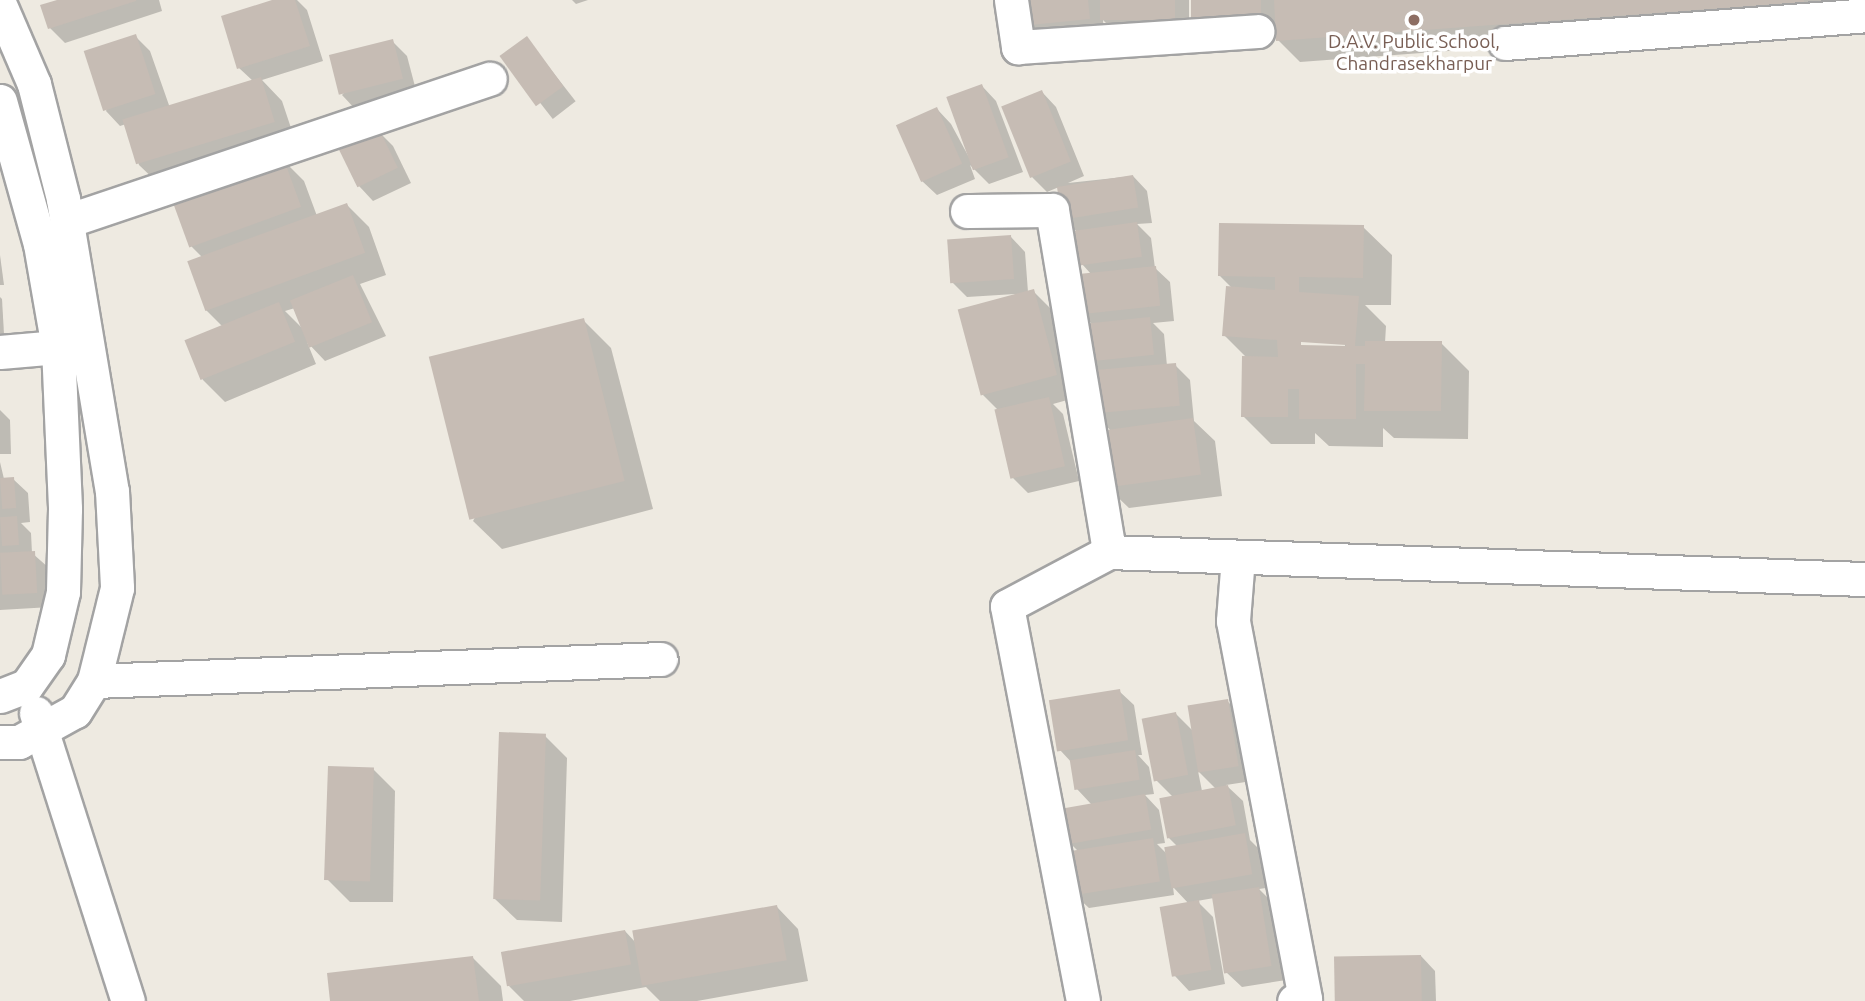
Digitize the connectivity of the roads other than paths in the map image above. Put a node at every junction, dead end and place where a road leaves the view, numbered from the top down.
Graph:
1 (1011, 0) edge
2 (0, 5) edge
3 (1865, 15) edge
4 (1257, 31) dead end
5 (1505, 43) dead end
6 (490, 79) dead end
7 (0, 102) edge
8 (10, 163) edge
9 (967, 211) dead end
10 (67, 221) junction
11 (58, 347) junction
12 (0, 352) edge
13 (1110, 552) junction
14 (1238, 557) junction
15 (1865, 579) edge
16 (661, 659) dead end
17 (94, 681) junction
18 (13, 691) edge
19 (43, 732) junction
20 (0, 742) edge
21 (128, 1001) edge
22 (1083, 1001) edge
23 (1294, 1001) edge

1 - 4 street
2 - 10 street
3 - 5 street
6 - 10 street
7 - 8 street
8 - 11 street
9 - 13 street
10 - 17 street
11 - 12 street
11 - 18 street
13 - 14 street
13 - 22 street
14 - 15 street
14 - 23 street
16 - 17 street
17 - 19 street
18 - 19 street
19 - 20 street
19 - 21 street

